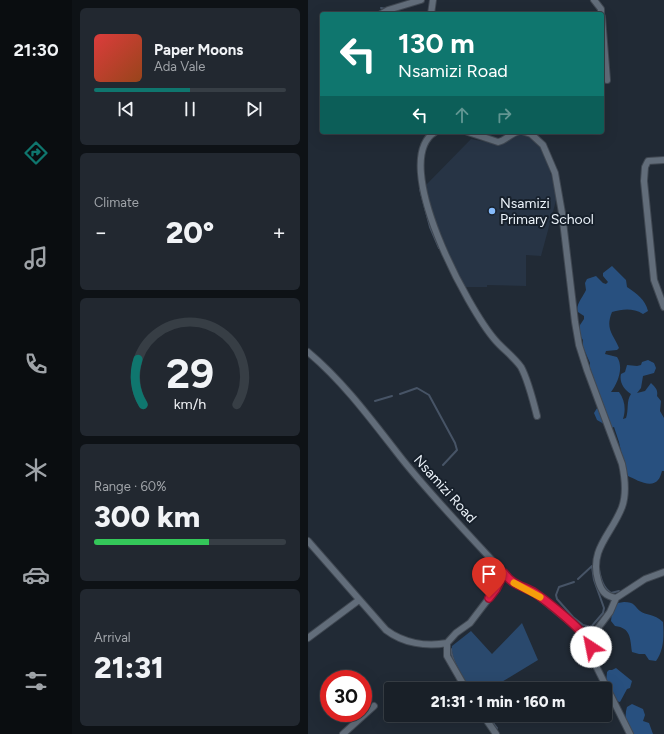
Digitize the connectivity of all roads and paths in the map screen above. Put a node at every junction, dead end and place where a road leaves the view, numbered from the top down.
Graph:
1 (421, 0) edge
2 (433, 0) edge
3 (594, 0) edge
4 (385, 12) edge
5 (431, 12) edge
6 (601, 12) edge
7 (604, 42) edge
8 (607, 80) dead end
9 (432, 134) edge
10 (474, 134) edge
11 (512, 134) edge
12 (531, 134) edge
13 (664, 160) edge
14 (664, 307) edge
15 (308, 352) edge
16 (537, 416) dead end
17 (308, 541) edge
18 (664, 572) edge
19 (504, 573) junction
20 (616, 598) junction
21 (359, 600) junction
22 (308, 638) edge
23 (589, 640) junction
24 (447, 643) junction
25 (462, 682) edge
26 (374, 706) dead end
27 (488, 722) edge
28 (343, 734) edge
29 (496, 734) edge
30 (630, 734) edge

1 - 4 street
2 - 5 street
3 - 6 street
7 - 8 street
9 - 16 street
10 - 11 street
12 - 20 street
13 - 14 street
15 - 19 street, Nsamizi Road
17 - 21 street
18 - 20 street
19 - 23 street, Nsamizi Road
19 - 24 street
20 - 23 street
21 - 22 street
21 - 24 street
23 - 30 street
24 - 25 street
26 - 28 street
27 - 29 street

